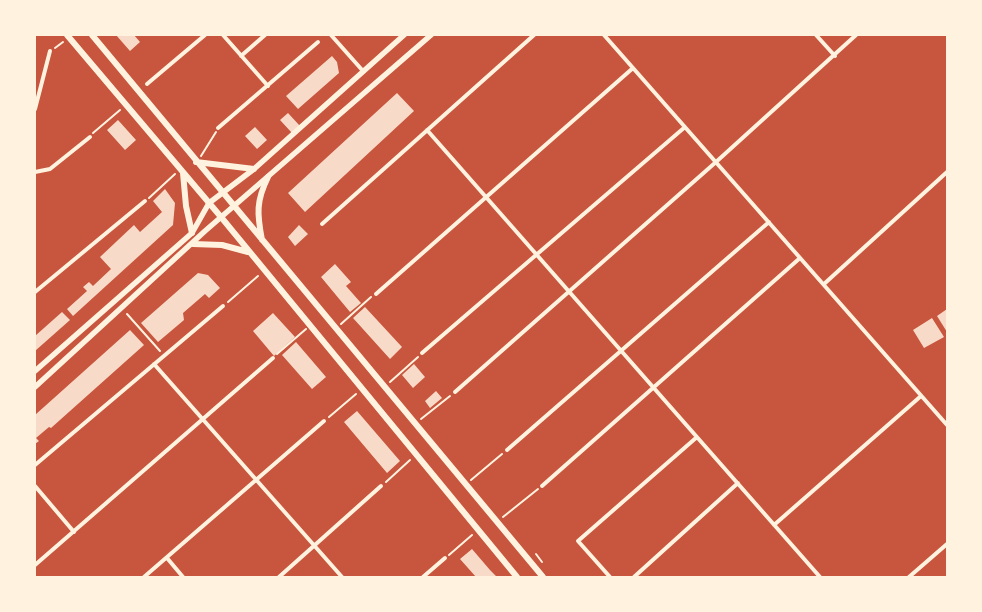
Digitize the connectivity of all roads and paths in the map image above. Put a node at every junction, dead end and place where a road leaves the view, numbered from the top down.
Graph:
1 (92, 35) edge
2 (205, 35) edge
3 (223, 35) edge
4 (265, 35) edge
5 (331, 35) edge
6 (404, 35) edge
7 (432, 35) edge
8 (534, 35) edge
9 (604, 35) edge
10 (816, 35) edge
11 (856, 35) edge
12 (68, 36) edge
13 (318, 42) dead end
14 (50, 51) joint
15 (242, 56) junction
16 (835, 56) junction
17 (633, 68) junction
18 (363, 71) junction
19 (147, 84) dead end
20 (268, 86) junction
21 (126, 105) junction
22 (35, 109) edge
23 (686, 127) junction
24 (218, 128) joint
25 (427, 130) junction
26 (90, 137) joint
27 (196, 162) junction
28 (716, 162) junction
29 (254, 169) junction
30 (182, 170) junction
31 (35, 172) edge
32 (947, 172) edge
33 (268, 177) junction
34 (223, 192) junction
35 (486, 197) junction
36 (145, 201) joint
37 (210, 203) junction
38 (234, 206) junction
39 (221, 217) junction
40 (769, 222) junction
41 (322, 224) dead end
42 (192, 233) junction
43 (263, 241) junction
44 (192, 244) junction
45 (249, 252) junction
46 (537, 255) junction
47 (800, 258) junction
48 (264, 271) junction
49 (824, 284) junction
50 (35, 292) edge
51 (570, 292) junction
52 (376, 294) joint
53 (223, 306) joint
54 (122, 308) junction
55 (309, 326) junction
56 (336, 329) junction
57 (622, 351) junction
58 (422, 353) joint
59 (164, 355) junction
60 (273, 358) joint
61 (154, 364) junction
62 (35, 371) edge
63 (35, 387) edge
64 (384, 387) junction
65 (654, 388) junction
66 (361, 389) junction
67 (455, 392) joint
68 (921, 396) junction
69 (203, 419) junction
70 (324, 421) joint
71 (415, 424) junction
72 (947, 425) edge
73 (697, 437) junction
74 (508, 450) joint
75 (416, 455) junction
76 (35, 465) edge
77 (257, 480) junction
78 (738, 484) junction
79 (466, 485) junction
80 (35, 486) edge
81 (381, 486) joint
82 (542, 486) joint
83 (497, 522) junction
84 (774, 525) junction
85 (478, 531) junction
86 (74, 532) junction
87 (947, 544) edge
88 (314, 545) junction
89 (536, 554) dead end
90 (167, 558) junction
91 (445, 558) joint
92 (543, 561) dead end
93 (35, 565) edge
94 (144, 577) edge
95 (183, 577) edge
96 (279, 577) edge
97 (342, 577) edge
98 (424, 577) edge
99 (517, 577) edge
100 (543, 577) edge
101 (610, 577) edge
102 (634, 577) edge
103 (820, 577) edge
104 (909, 577) edge

1 - 27 main road
2 - 19 street
3 - 15 street
4 - 15 street
5 - 18 street
6 - 18 main road
7 - 33 main road
8 - 25 street
9 - 17 street
10 - 16 street
11 - 16 street
12 - 14 path
12 - 21 main road
13 - 20 street
14 - 22 street
15 - 20 street
16 - 28 street
17 - 23 street
17 - 35 street
18 - 29 main road
20 - 24 street
21 - 26 path
21 - 30 main road
23 - 28 street
23 - 46 street
24 - 27 path
25 - 35 street
25 - 41 street
26 - 31 street
27 - 29 main road
27 - 34 main road
28 - 40 street
28 - 51 street
29 - 34 main road
30 - 36 path
30 - 37 main road
30 - 42 main road
32 - 49 street
33 - 38 main road
33 - 43 main road
34 - 37 main road
34 - 38 main road
35 - 46 street
35 - 52 street
36 - 50 street
37 - 39 main road
37 - 42 main road
38 - 39 main road
38 - 43 main road
39 - 44 main road
39 - 45 main road
40 - 47 street
40 - 57 street
42 - 62 main road
43 - 56 main road
44 - 45 main road
44 - 54 main road
45 - 48 main road
46 - 51 street
46 - 58 street
47 - 49 street
47 - 65 street
48 - 53 path
48 - 55 main road
49 - 68 street
51 - 57 street
51 - 67 street
52 - 56 path
53 - 59 street
54 - 59 path
54 - 63 main road
55 - 60 path
55 - 66 main road
56 - 64 main road
57 - 65 street
57 - 74 street
58 - 64 path
59 - 61 street
60 - 69 street
61 - 69 street
61 - 76 street
64 - 71 main road
65 - 73 street
65 - 82 street
66 - 70 path
66 - 75 main road
67 - 71 path
68 - 72 street
68 - 84 street
69 - 77 street
69 - 86 street
70 - 77 street
71 - 79 main road
73 - 78 street
73 - 101 street
74 - 79 path
75 - 81 path
75 - 85 main road
77 - 88 street
77 - 90 street
78 - 84 street
78 - 102 street
79 - 83 main road
80 - 86 street
81 - 88 street
82 - 83 path
83 - 100 main road
84 - 103 street
85 - 91 path
85 - 99 main road
86 - 93 street
87 - 104 street
88 - 96 street
88 - 97 street
89 - 92 path
90 - 94 street
90 - 95 street
91 - 98 street

